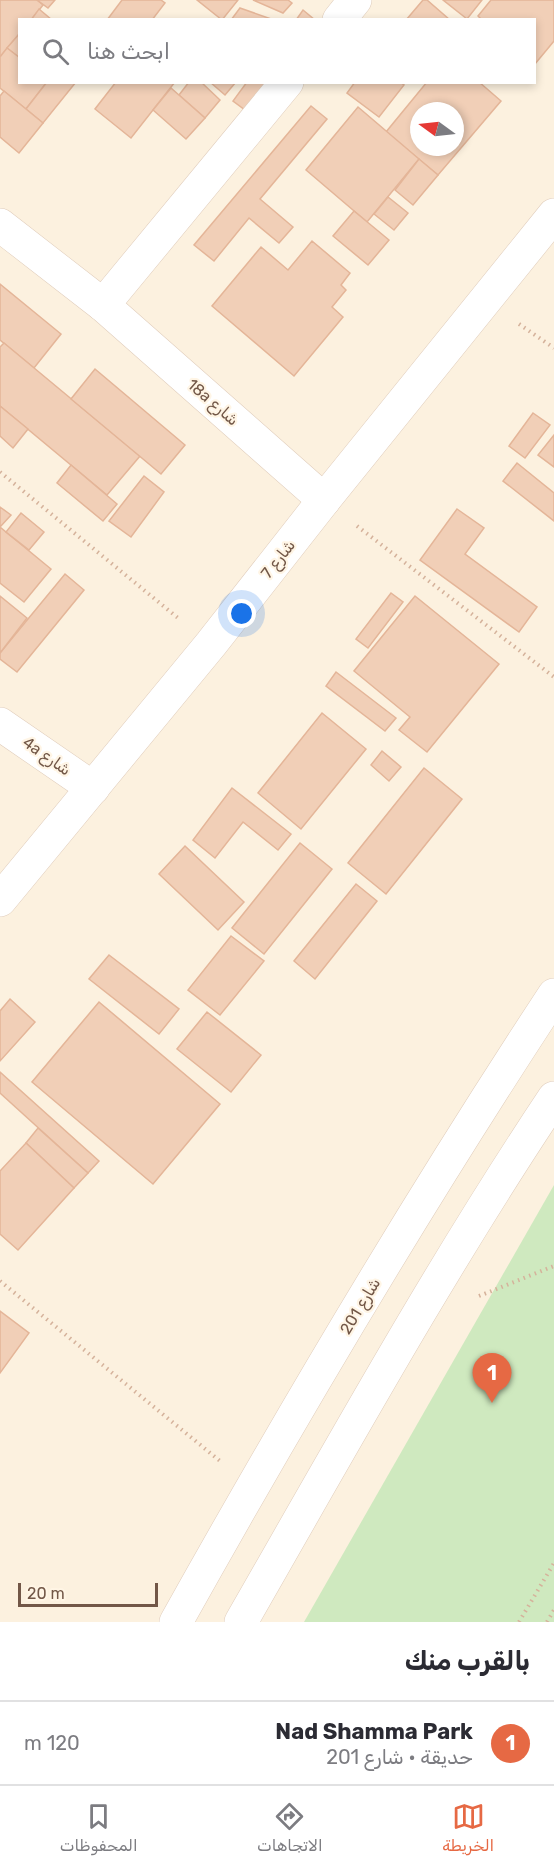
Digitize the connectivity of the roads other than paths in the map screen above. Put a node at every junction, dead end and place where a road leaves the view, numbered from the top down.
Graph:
1 (355, 0) edge
2 (341, 18) edge
3 (285, 84) edge
4 (554, 215) edge
5 (0, 225) edge
6 (103, 305) junction
7 (324, 500) junction
8 (0, 724) edge
9 (93, 788) junction
10 (0, 900) edge
11 (554, 995) edge
12 (554, 1098) edge
13 (176, 1622) edge
14 (241, 1622) edge

1 - 2 street
3 - 6 street
4 - 7 street, شارع 7
5 - 6 street, 18a شارع
6 - 7 street, 18a شارع
7 - 9 street, شارع 7
8 - 9 street, 4a شارع
9 - 10 street, شارع 7
11 - 13 street, شارع 201
12 - 14 street

